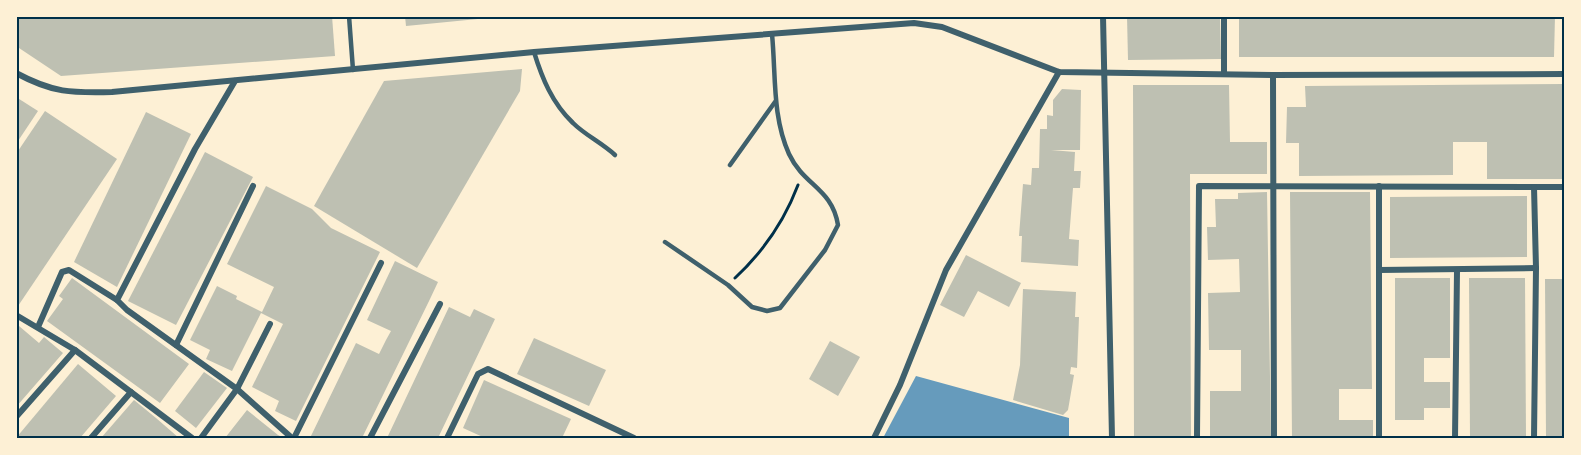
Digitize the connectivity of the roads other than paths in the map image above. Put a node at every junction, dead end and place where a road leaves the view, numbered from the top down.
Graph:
1 (349, 16) edge
2 (1103, 16) edge
3 (1224, 16) edge
4 (772, 34) junction
5 (534, 52) junction
6 (353, 70) junction
7 (1059, 72) junction
8 (1104, 72) junction
9 (16, 73) edge
10 (1224, 74) junction
11 (1564, 74) edge
12 (1273, 75) junction
13 (235, 81) junction
14 (775, 102) junction
15 (615, 154) dead end
16 (730, 165) dead end
17 (253, 186) dead end
18 (1274, 186) junction
19 (1379, 186) junction
20 (1534, 187) junction
21 (1564, 187) edge
22 (665, 242) dead end
23 (381, 263) dead end
24 (1536, 268) junction
25 (1379, 270) junction
26 (1457, 271) junction
27 (117, 300) junction
28 (440, 304) dead end
29 (16, 315) edge
30 (270, 324) dead end
31 (38, 327) junction
32 (176, 345) junction
33 (75, 350) junction
34 (237, 389) junction
35 (131, 392) junction
36 (16, 417) edge
37 (91, 438) edge
38 (192, 438) edge
39 (201, 438) edge
40 (293, 438) edge
41 (370, 438) edge
42 (447, 438) edge
43 (634, 438) edge
44 (874, 438) edge
45 (1112, 438) edge
46 (1197, 438) edge
47 (1274, 438) edge
48 (1379, 438) edge
49 (1455, 438) edge
50 (1534, 438) edge

1 - 6 lane
2 - 8 street
3 - 10 street
4 - 5 street
4 - 7 street
4 - 14 lane
5 - 6 street
5 - 15 lane
6 - 13 street
7 - 8 street
7 - 44 street
8 - 10 street
8 - 45 street
9 - 13 street
10 - 12 street
11 - 12 street
12 - 18 street
13 - 27 street
14 - 16 lane
14 - 22 lane
17 - 32 street
18 - 19 street
18 - 46 street
18 - 47 street
19 - 20 street
19 - 25 street
20 - 21 street
20 - 24 street
23 - 40 street
24 - 26 street
24 - 50 street
25 - 26 street
25 - 48 street
26 - 49 street
27 - 31 street
27 - 32 street
28 - 41 street
29 - 31 street
30 - 34 street
31 - 33 street
32 - 34 street
33 - 35 street
33 - 36 street
34 - 39 street
34 - 40 street
35 - 37 street
35 - 38 street
42 - 43 street

